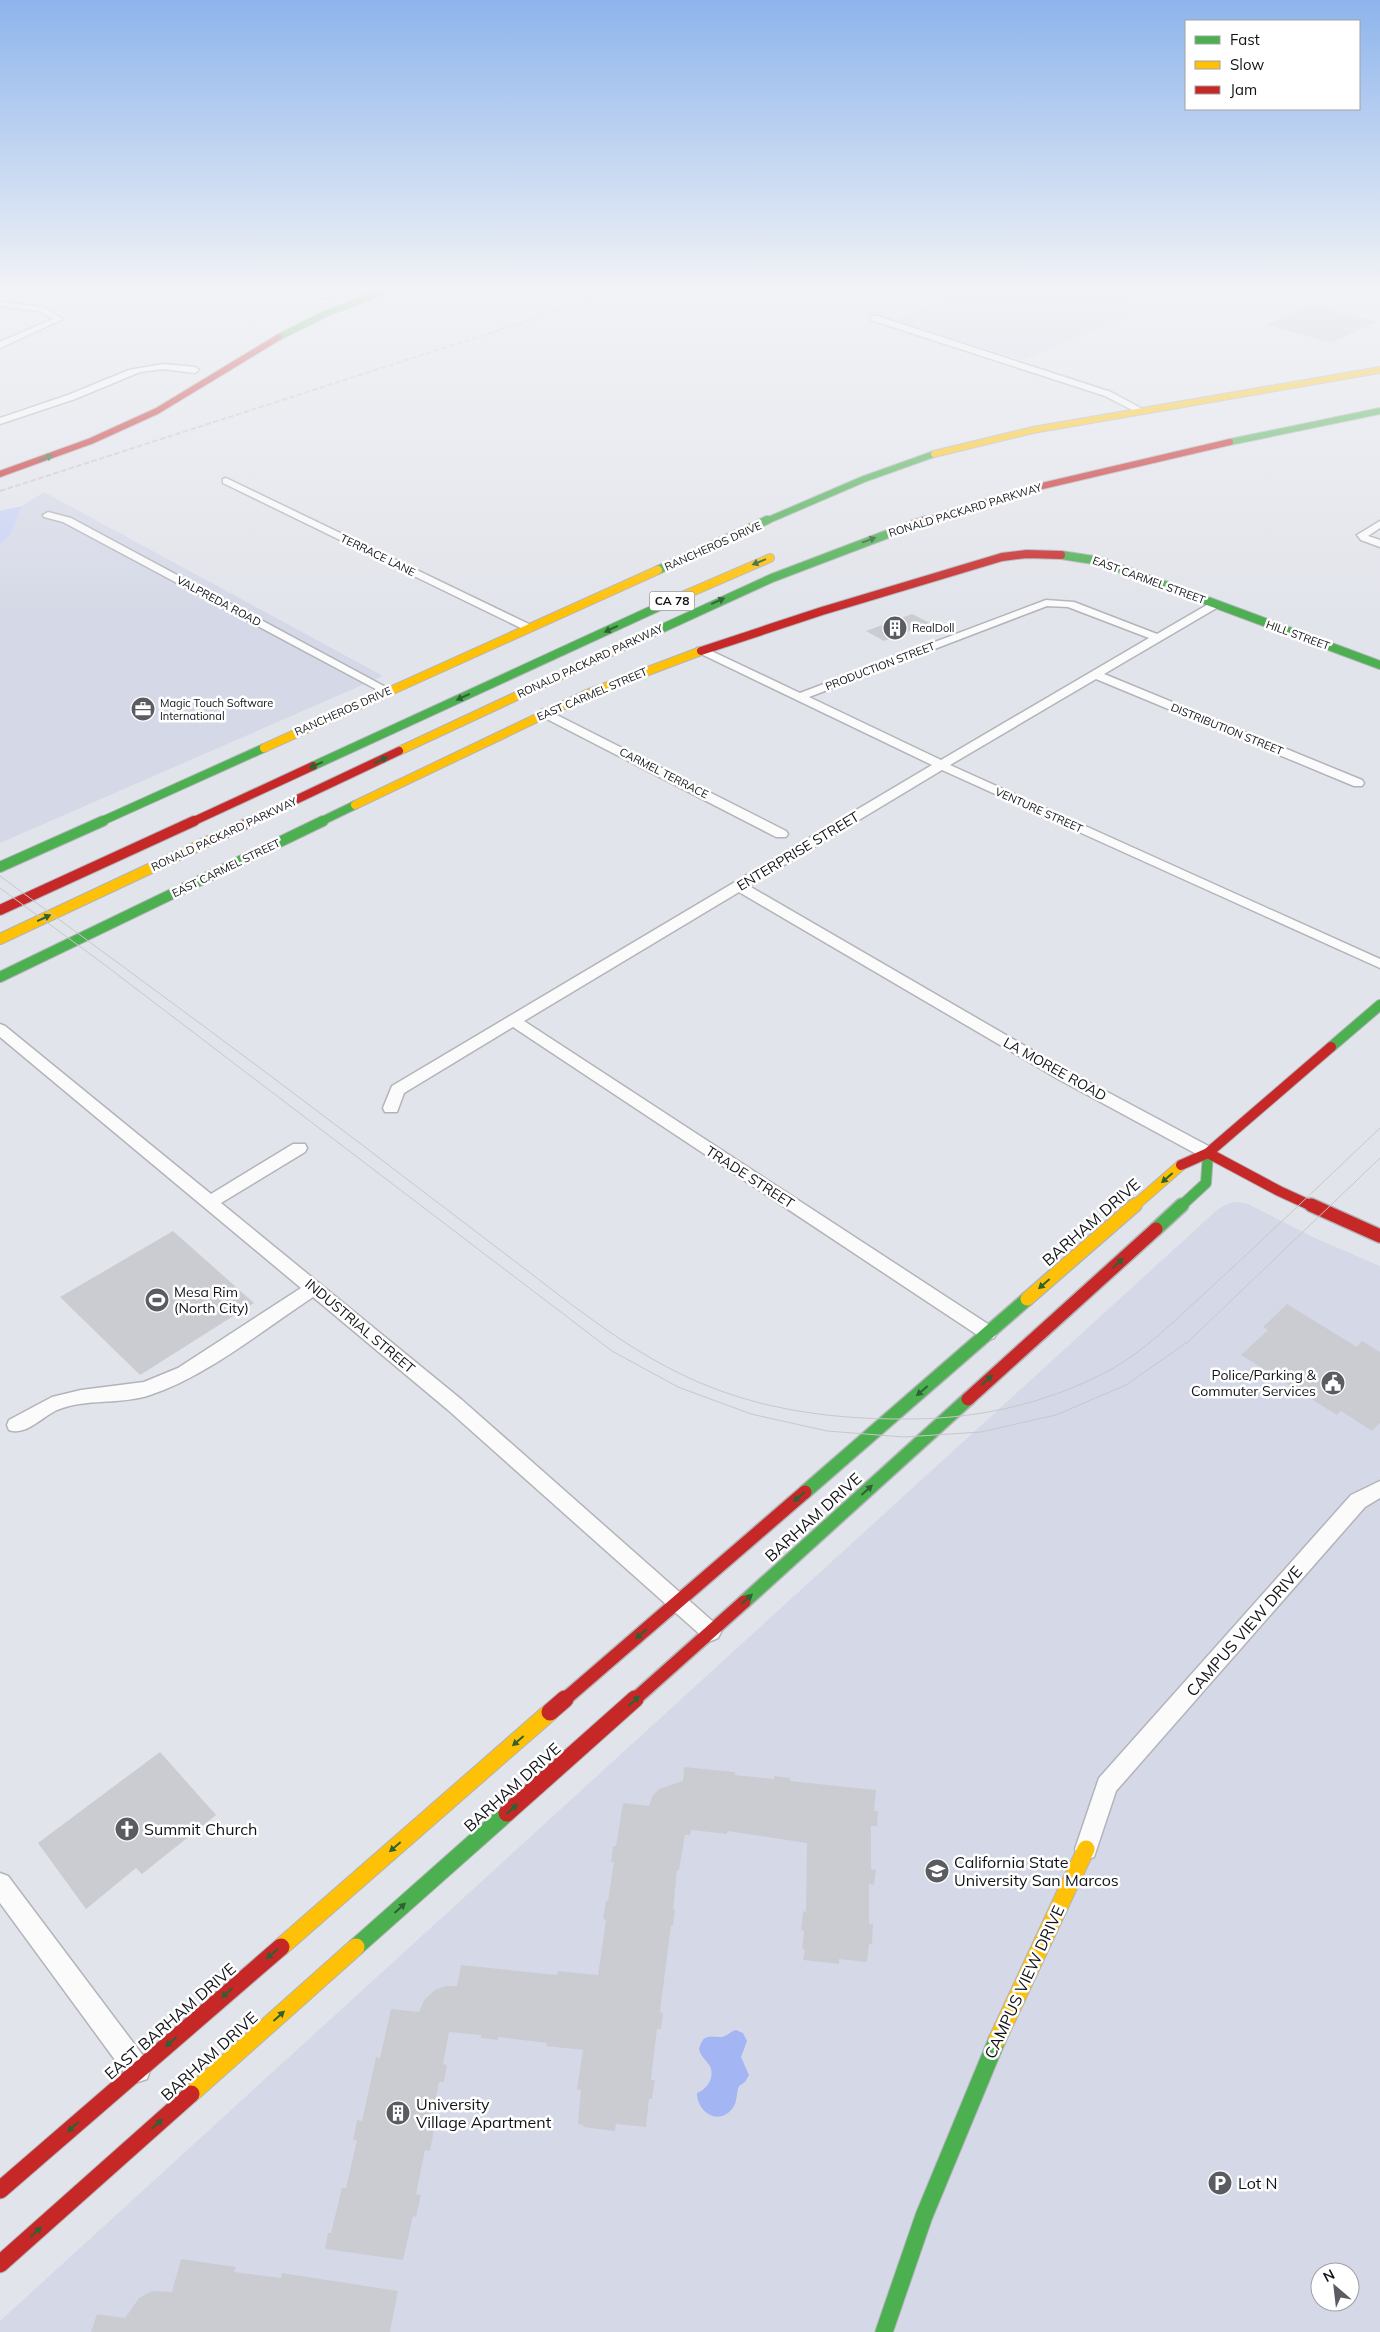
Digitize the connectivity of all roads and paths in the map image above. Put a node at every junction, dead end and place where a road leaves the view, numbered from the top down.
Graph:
1 (74, 396) edge
2 (179, 396) edge
3 (183, 396) edge
4 (1112, 396) edge
5 (1229, 396) edge
6 (178, 399) junction
7 (1141, 411) junction
8 (1380, 411) edge
9 (1380, 420) edge
10 (0, 421) edge
11 (1262, 436) junction
12 (0, 474) edge
13 (226, 481) dead end
14 (48, 515) dead end
15 (1380, 524) edge
16 (1380, 544) edge
17 (782, 553) dead end
18 (1216, 604) junction
19 (529, 628) junction
20 (1158, 638) junction
21 (701, 650) junction
22 (1380, 665) edge
23 (1095, 675) junction
24 (387, 692) junction
25 (798, 696) junction
26 (546, 713) junction
27 (941, 765) junction
28 (1358, 783) dead end
29 (80, 830) junction
30 (781, 834) dead end
31 (0, 862) edge
32 (0, 867) edge
33 (738, 886) junction
34 (0, 910) edge
35 (0, 939) edge
36 (1380, 964) edge
37 (0, 978) edge
38 (1380, 1005) edge
39 (513, 1020) junction
40 (0, 1029) edge
41 (392, 1108) dead end
42 (299, 1148) dead end
43 (1208, 1152) junction
44 (210, 1202) junction
45 (1380, 1236) edge
46 (314, 1288) junction
47 (988, 1333) junction
48 (16, 1425) dead end
49 (1380, 1489) edge
50 (677, 1602) junction
51 (711, 1632) junction
52 (1086, 1849) joint
53 (0, 1884) edge
54 (252, 1971) joint
55 (138, 2070) junction
56 (0, 2190) edge
57 (0, 2264) edge
58 (884, 2332) edge

1 - 10 street
2 - 6 main road
3 - 6 main road
4 - 7 street
5 - 7 main road, RANCHEROS DRIVE
12 -> 6 main road
7 - 19 main road, RANCHEROS DRIVE
8 - 11 main road, RONALD PACKARD PARKWAY / CA 78
9 - 11 main road
35 -> 11 main road, RONALD PACKARD PARKWAY / CA 78
13 - 19 street, TERRACE LANE
14 - 24 street, VALPREDA ROAD
15 - 16 street
17 -> 34 main road, RONALD PACKARD PARKWAY / CA 78
18 - 20 street, ENTERPRISE STREET
18 - 21 main road, EAST CARMEL STREET
18 - 22 main road, HILL STREET
19 - 24 main road, RANCHEROS DRIVE
20 - 23 street, ENTERPRISE STREET
20 - 25 street, PRODUCTION STREET
21 - 25 street, VENTURE STREET
21 - 26 main road, EAST CARMEL STREET
23 - 27 street, ENTERPRISE STREET
23 - 28 street, DISTRIBUTION STREET
24 - 29 main road, RANCHEROS DRIVE
25 - 27 street, VENTURE STREET
26 - 30 street, CARMEL TERRACE
26 - 37 main road, EAST CARMEL STREET
27 - 33 street, ENTERPRISE STREET
27 - 36 street, VENTURE STREET
29 - 31 main road, RANCHEROS DRIVE
29 - 32 main road, RANCHEROS DRIVE
33 - 39 street, ENTERPRISE STREET
33 - 43 street, LA MOREE ROAD
38 - 43 main road, BARHAM DRIVE
39 - 41 street, ENTERPRISE STREET
39 - 47 street, TRADE STREET
40 - 44 street, INDUSTRIAL STREET
42 - 44 street
43 - 45 main road, LA MOREE ROAD
43 -> 47 main road, BARHAM DRIVE
51 -> 43 main road, BARHAM DRIVE
44 - 46 street, INDUSTRIAL STREET
46 - 48 street
46 - 50 street, INDUSTRIAL STREET
47 -> 50 main road, BARHAM DRIVE
49 - 52 street, CAMPUS VIEW DRIVE
50 - 51 street, INDUSTRIAL STREET
50 -> 54 main road, BARHAM DRIVE
57 -> 51 main road, BARHAM DRIVE
52 - 58 main road, CAMPUS VIEW DRIVE
53 - 55 street
54 -> 55 main road, EAST BARHAM DRIVE
55 -> 56 main road, EAST BARHAM DRIVE

